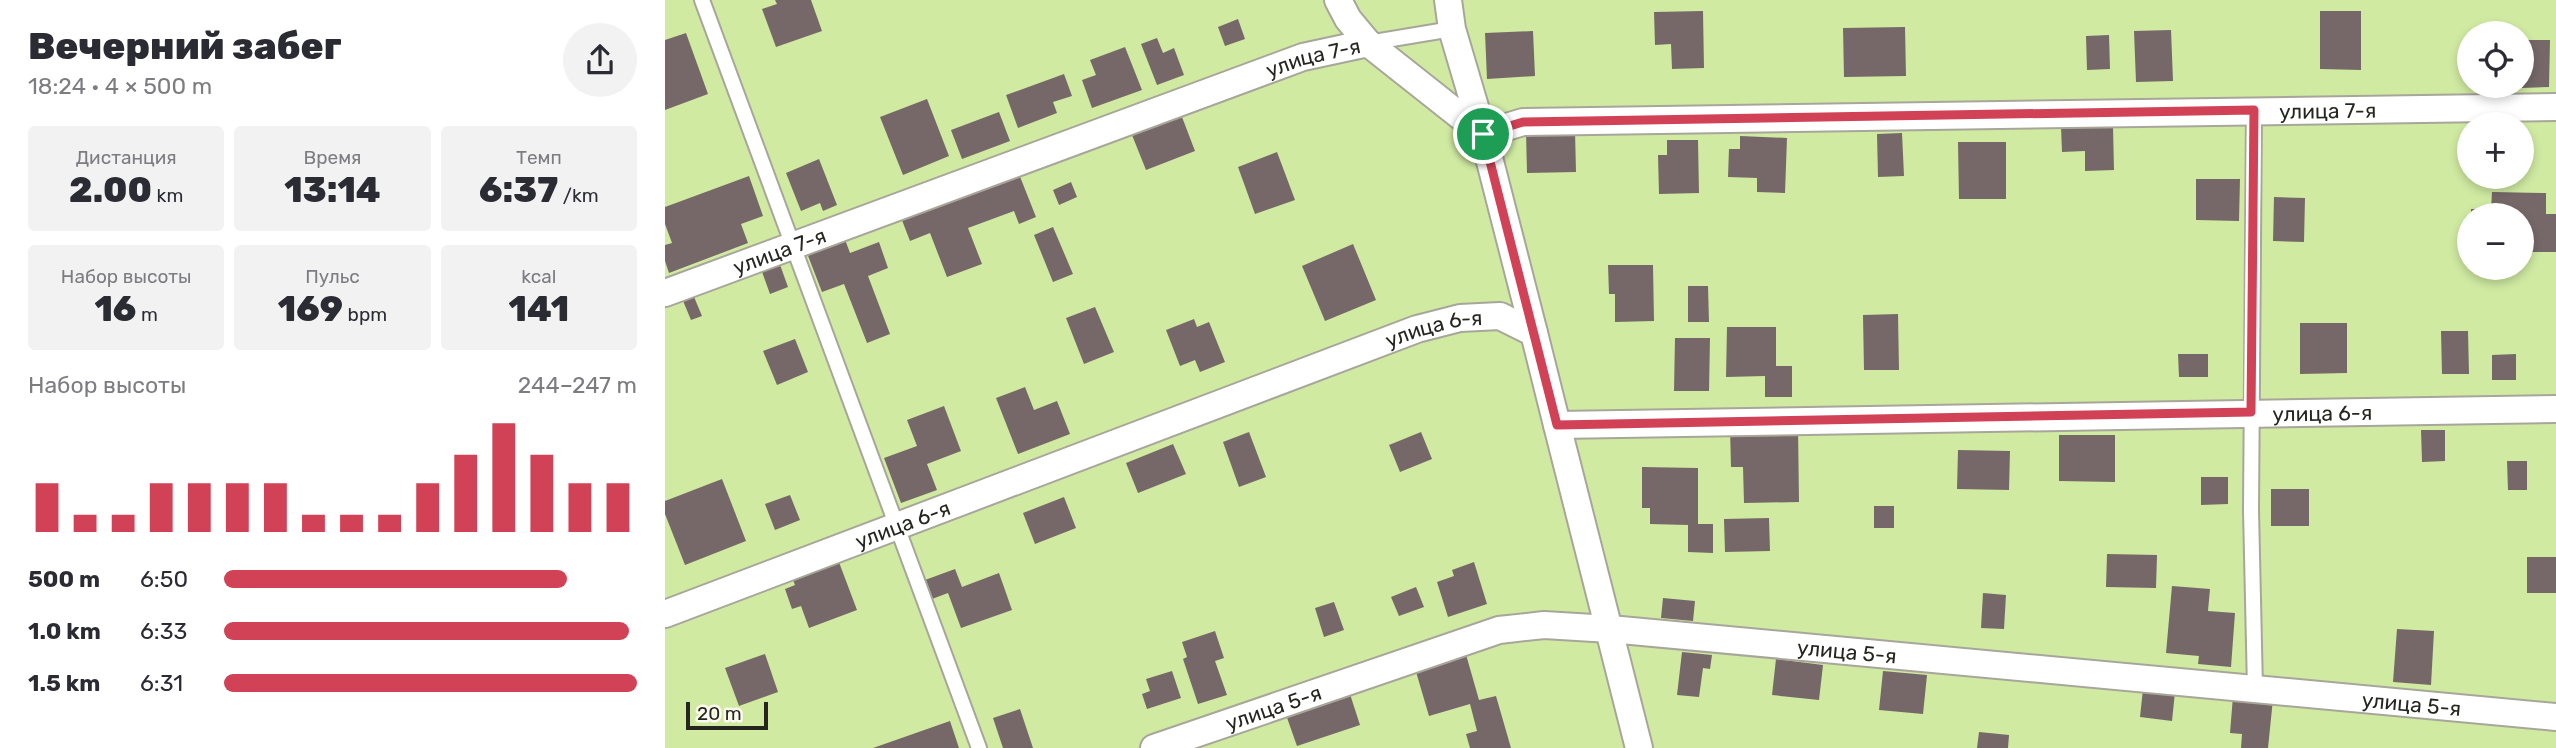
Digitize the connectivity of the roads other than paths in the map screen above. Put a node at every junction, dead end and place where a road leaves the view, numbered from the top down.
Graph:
1 (702, 0) edge
2 (1338, 0) edge
3 (1448, 0) edge
4 (1452, 29) junction
5 (1368, 43) junction
6 (2556, 107) edge
7 (2254, 110) junction
8 (1483, 134) junction
9 (793, 245) junction
10 (665, 293) edge
11 (1534, 333) junction
12 (2556, 409) edge
13 (2251, 412) junction
14 (1557, 425) junction
15 (897, 528) junction
16 (665, 614) edge
17 (1610, 629) junction
18 (2255, 689) junction
19 (2556, 717) edge
20 (979, 748) edge
21 (1154, 748) edge
22 (1639, 748) edge

1 - 9 lane
2 - 5 street
3 - 4 street
4 - 5 lane
4 - 8 street
5 - 8 street, улица 7-я
5 - 9 street, улица 7-я
6 - 7 street, улица 7-я
7 - 8 street, улица 7-я
7 - 13 lane
8 - 11 street
9 - 10 street, улица 7-я
9 - 15 lane
11 - 14 street
11 - 15 street, улица 6-я
12 - 13 street, улица 6-я
13 - 14 street, улица 6-я
13 - 18 lane
14 - 17 street
15 - 16 street, улица 6-я
15 - 20 lane
17 - 18 street, улица 5-я
17 - 21 street, улица 5-я
17 - 22 street
18 - 19 street, улица 5-я

